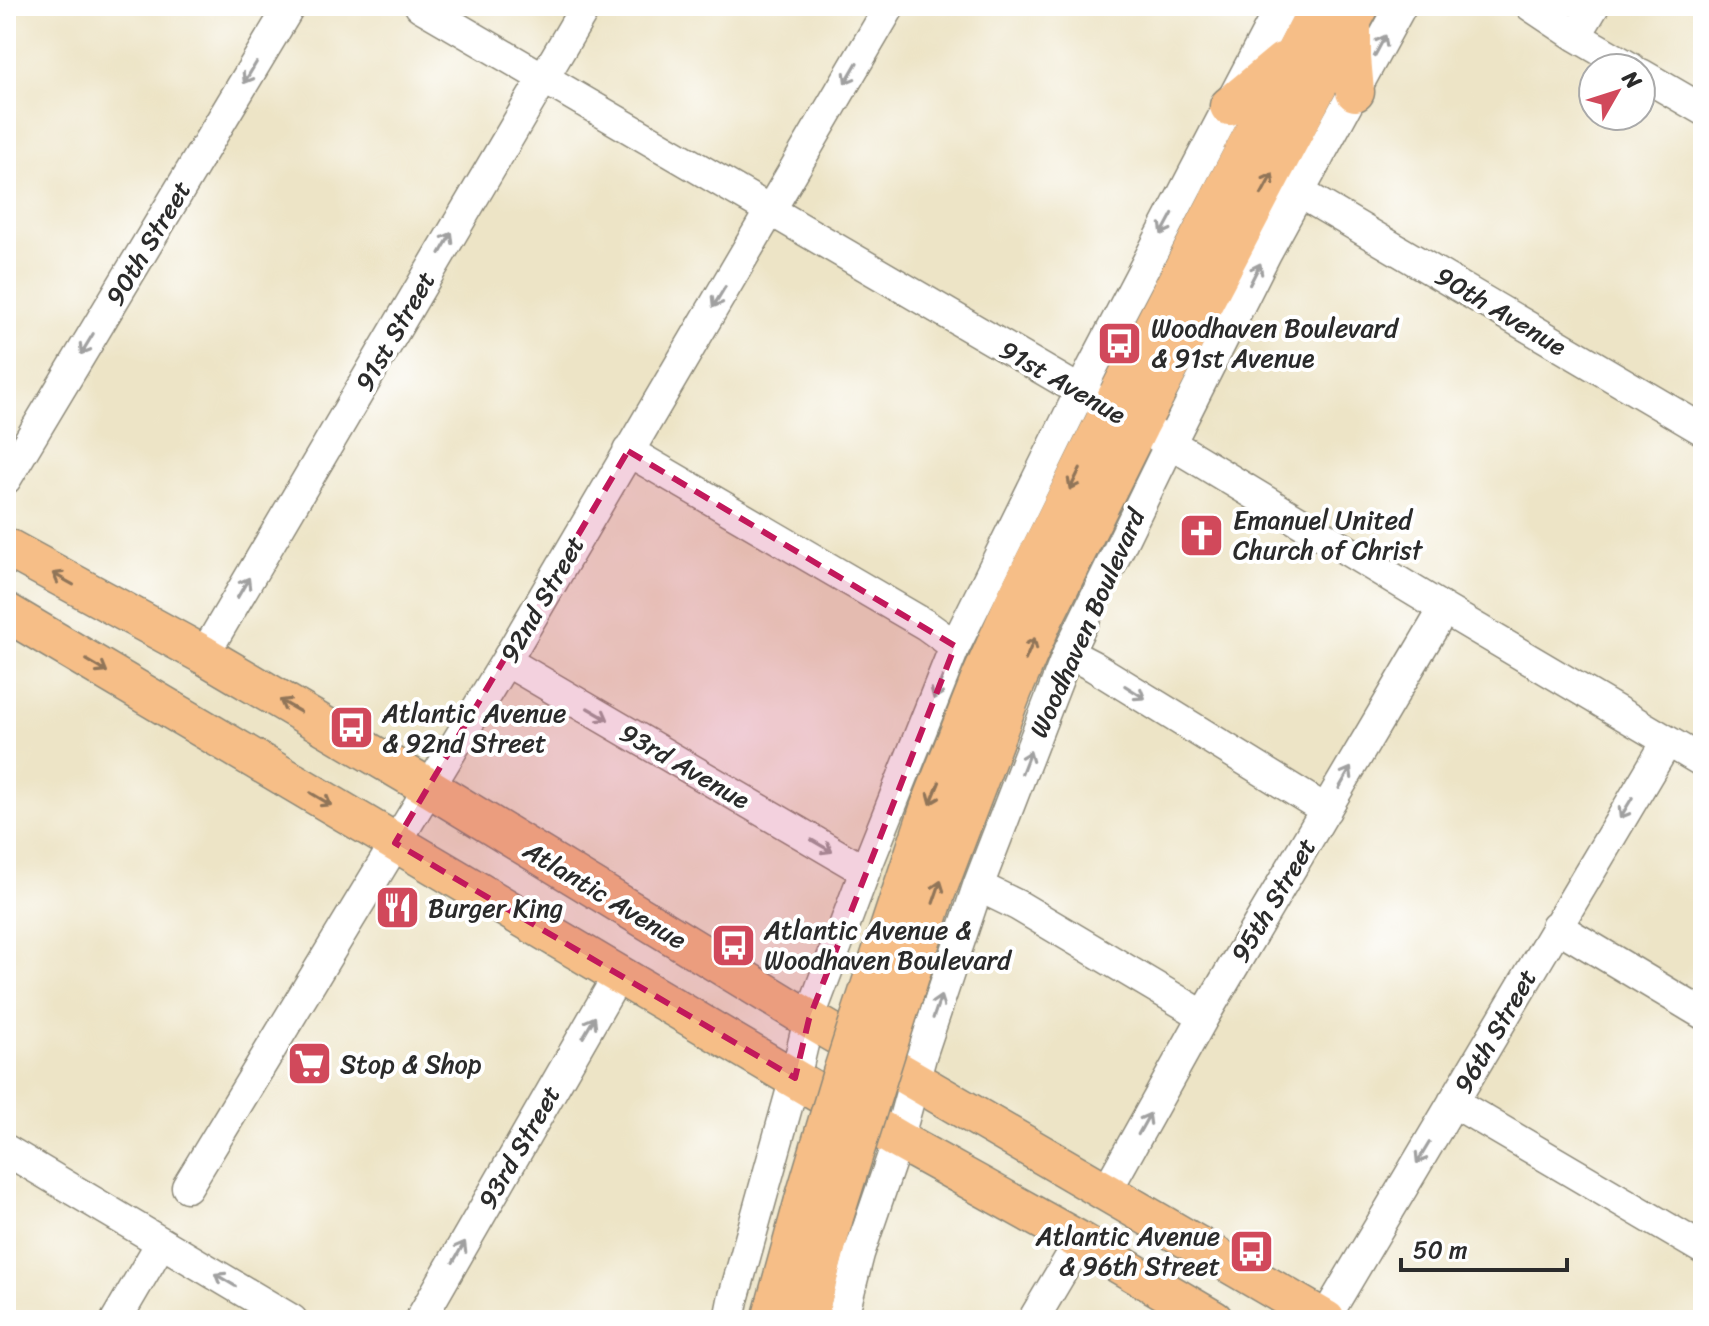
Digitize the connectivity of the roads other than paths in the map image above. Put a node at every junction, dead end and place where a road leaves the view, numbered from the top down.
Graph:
1 (290, 6) edge
2 (420, 6) edge
3 (586, 6) edge
4 (890, 6) edge
5 (1281, 6) edge
6 (1401, 6) edge
7 (1531, 6) edge
8 (1594, 6) edge
9 (1344, 11) edge
10 (1576, 36) junction
11 (1296, 50) junction
12 (1604, 52) edge
13 (543, 78) junction
14 (1657, 83) edge
15 (1355, 92) junction
16 (1229, 106) junction
17 (1703, 110) edge
18 (1299, 192) junction
19 (770, 212) junction
20 (1125, 418) junction
21 (1703, 430) edge
22 (628, 451) junction
23 (6, 479) edge
24 (6, 547) edge
25 (1444, 609) junction
26 (6, 612) edge
27 (955, 646) junction
28 (1068, 653) junction
29 (204, 655) junction
30 (506, 661) junction
31 (1667, 742) junction
32 (1703, 762) edge
33 (430, 788) junction
34 (1326, 810) junction
35 (395, 843) junction
36 (865, 871) junction
37 (978, 886) junction
38 (1556, 926) junction
39 (619, 974) junction
40 (1703, 1014) edge
41 (1204, 1016) junction
42 (809, 1019) junction
43 (795, 1078) junction
44 (913, 1081) junction
45 (1453, 1102) junction
46 (898, 1140) junction
47 (6, 1150) edge
48 (187, 1187) dead end
49 (1106, 1192) junction
50 (819, 1209) junction
51 (1080, 1241) junction
52 (161, 1243) junction
53 (1703, 1249) edge
54 (728, 1313) edge
55 (116, 1320) edge
56 (292, 1320) edge
57 (420, 1320) edge
58 (771, 1320) edge
59 (807, 1320) edge
60 (842, 1320) edge
61 (1033, 1320) edge
62 (1214, 1320) edge
63 (1325, 1320) edge

1 -> 23 street, 90th Street
2 - 13 street, 91st Avenue
3 - 13 street, 91st Street
4 -> 19 street, 92nd Street
5 - 16 street, Woodhaven Boulevard
15 -> 6 street, Woodhaven Boulevard
7 - 10 street
8 - 10 street
9 - 11 main road, Woodhaven Boulevard
9 - 15 main road
20 -> 9 main road, Woodhaven Boulevard
10 - 12 street
11 - 16 main road
11 - 20 main road, Woodhaven Boulevard
13 - 19 street, 91st Avenue
29 -> 13 street, 91st Street
14 - 17 street
15 - 18 street, Woodhaven Boulevard
16 -> 20 street, Woodhaven Boulevard
20 -> 18 street, Woodhaven Boulevard
18 - 21 street, 90th Avenue
19 - 20 street, 91st Avenue
19 -> 22 street, 92nd Street
20 - 25 street, 91st Avenue
20 - 27 street, Woodhaven Boulevard
20 - 28 street, Woodhaven Boulevard
20 - 50 main road, Woodhaven Boulevard, bridge
22 - 27 street
22 - 30 street, 92nd Street
29 -> 24 main road, Atlantic Avenue
25 - 31 street, 91st Avenue
34 -> 25 street, 95th Street
26 -> 35 main road
27 -> 36 street, Woodhaven Boulevard
28 -> 34 street
37 -> 28 street, Woodhaven Boulevard
33 -> 29 main road, Atlantic Avenue
30 - 33 street, 92nd Street
30 -> 36 street, 93rd Avenue
31 - 32 street, 91st Avenue
31 -> 38 street, 96th Street
33 - 35 street, 92nd Street
33 - 42 main road, Atlantic Avenue
34 - 41 street, 95th Street
35 - 39 main road
35 - 48 street, 92nd Street
36 - 42 street, Woodhaven Boulevard
37 - 41 street
44 -> 37 street, Woodhaven Boulevard
38 - 40 street
38 - 45 street, 96th Street
39 - 43 main road
57 -> 39 street, 93rd Street
49 -> 41 street, 95th Street
42 - 43 street, Woodhaven Boulevard
42 - 44 main road, Atlantic Avenue
43 - 46 main road
43 - 54 street
44 - 46 street, Woodhaven Boulevard
44 - 49 main road, Atlantic Avenue
45 - 53 street
45 -> 63 street, 96th Street
46 - 51 main road
46 - 60 street, Woodhaven Boulevard
47 - 52 street
49 - 63 main road, Atlantic Avenue
50 - 58 main road, Woodhaven Boulevard
50 - 59 main road, Woodhaven Boulevard
51 - 61 street
51 - 62 main road
52 - 55 street
56 -> 52 street

